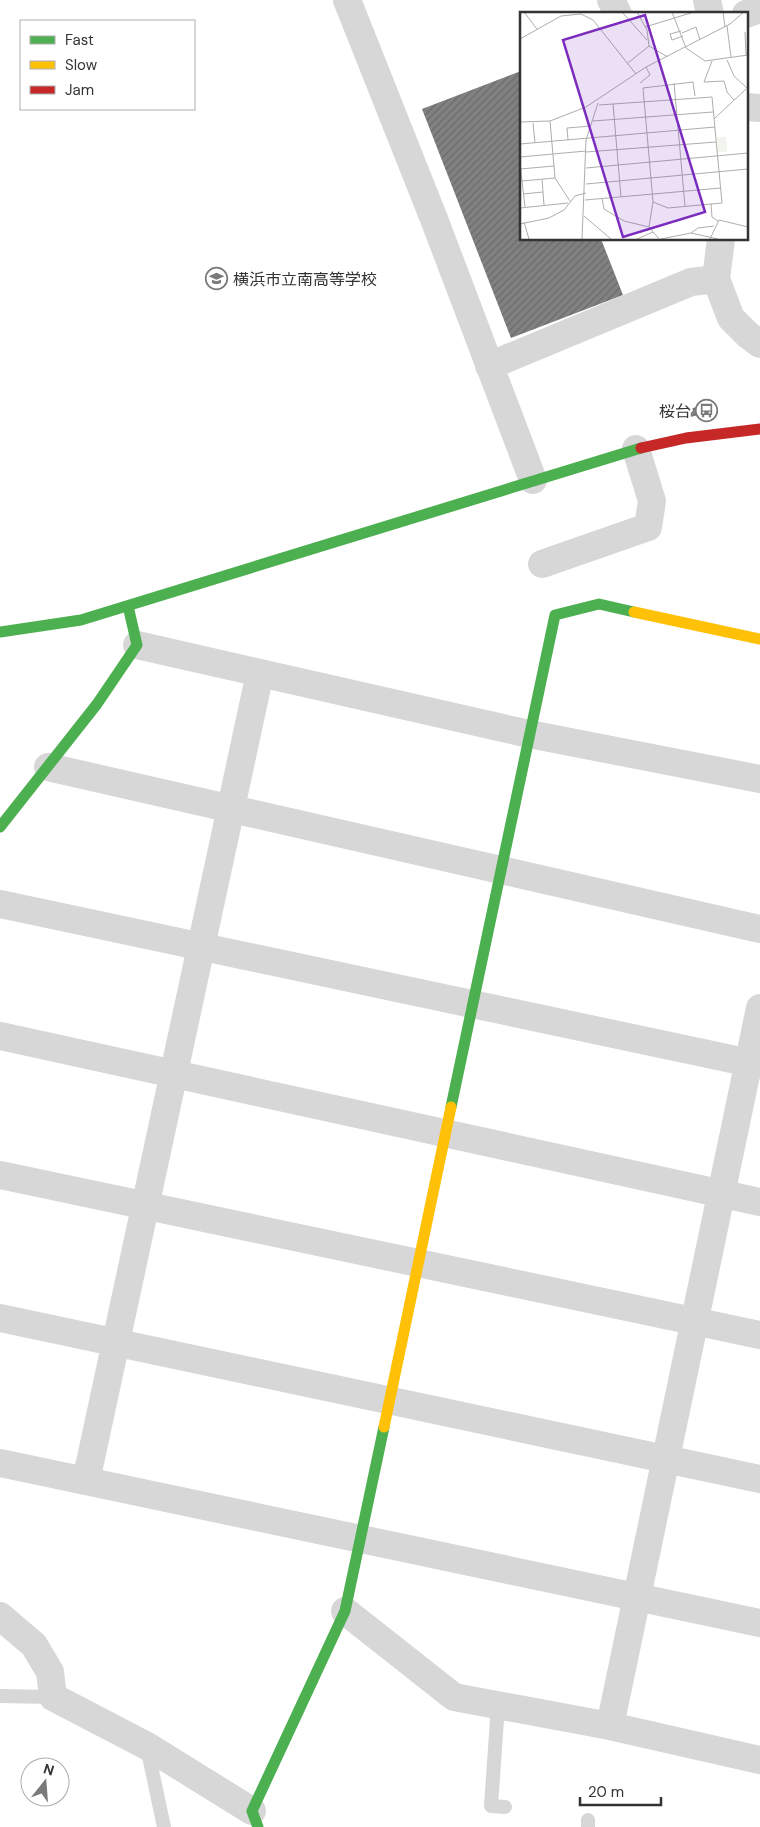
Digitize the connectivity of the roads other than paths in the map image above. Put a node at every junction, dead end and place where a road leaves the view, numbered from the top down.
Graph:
1 (347, 0) edge
2 (612, 0) edge
3 (760, 9) edge
4 (617, 12) edge
5 (748, 13) edge
6 (721, 240) edge
7 (716, 279) junction
8 (760, 344) edge
9 (489, 366) junction
10 (760, 429) edge
11 (636, 449) junction
12 (533, 480) junction
13 (542, 564) dead end
14 (128, 606) junction
15 (0, 632) edge
16 (760, 639) edge
17 (136, 645) junction
18 (260, 673) junction
19 (530, 734) junction
20 (48, 767) junction
21 (760, 779) edge
22 (9, 804) edge
23 (230, 808) junction
24 (0, 827) edge
25 (501, 870) junction
26 (0, 904) edge
27 (760, 929) edge
28 (201, 947) junction
29 (472, 1004) junction
30 (760, 1008) edge
31 (0, 1036) edge
32 (754, 1064) edge
33 (173, 1074) junction
34 (445, 1133) junction
35 (0, 1175) edge
36 (721, 1193) junction
37 (760, 1202) edge
38 (145, 1206) junction
39 (418, 1264) junction
40 (0, 1318) edge
41 (694, 1322) junction
42 (760, 1335) edge
43 (115, 1342) junction
44 (389, 1400) junction
45 (666, 1459) junction
46 (0, 1463) edge
47 (760, 1479) edge
48 (86, 1481) junction
49 (360, 1539) junction
50 (637, 1597) junction
51 (345, 1611) junction
52 (0, 1616) edge
53 (760, 1623) edge
54 (0, 1696) edge
55 (53, 1697) junction
56 (498, 1705) junction
57 (610, 1726) junction
58 (147, 1746) junction
59 (760, 1760) edge
60 (505, 1807) dead end
61 (255, 1819) edge
62 (164, 1827) edge

1 - 9 street
2 - 4 street
3 - 5 street
6 - 7 street
7 - 8 street
7 - 9 street
9 - 12 street
10 - 11 street
11 - 12 street
11 - 13 street
12 - 14 street
14 - 15 street
14 - 17 street
16 - 19 street
17 - 18 street
17 - 20 street
18 - 19 street
18 - 23 street
19 - 21 street
19 - 25 street
20 - 22 street
20 - 23 street
22 - 24 street
23 - 25 street
23 - 28 street
25 - 27 street
25 - 29 street
26 - 28 street
28 - 29 street
28 - 33 street
29 - 32 street
29 - 34 street
30 - 32 street
31 - 33 street
32 - 36 street
33 - 34 street
33 - 38 street
34 - 36 street
34 - 39 street
35 - 38 street
36 - 37 street
36 - 41 street
38 - 39 street
38 - 43 street
39 - 41 street
39 - 44 street
40 - 43 street
41 - 42 street
41 - 45 street
43 - 44 street
43 - 48 street
44 - 45 street
44 - 49 street
45 - 47 street
45 - 50 street
46 - 48 street
48 - 49 street
49 - 50 street
49 - 51 street
50 - 53 street
50 - 57 street
51 - 56 street
51 - 61 street
52 - 55 street
54 - 55 lane
55 - 58 street
56 - 57 street
56 - 60 lane
57 - 59 street
58 - 61 street
58 - 62 lane

